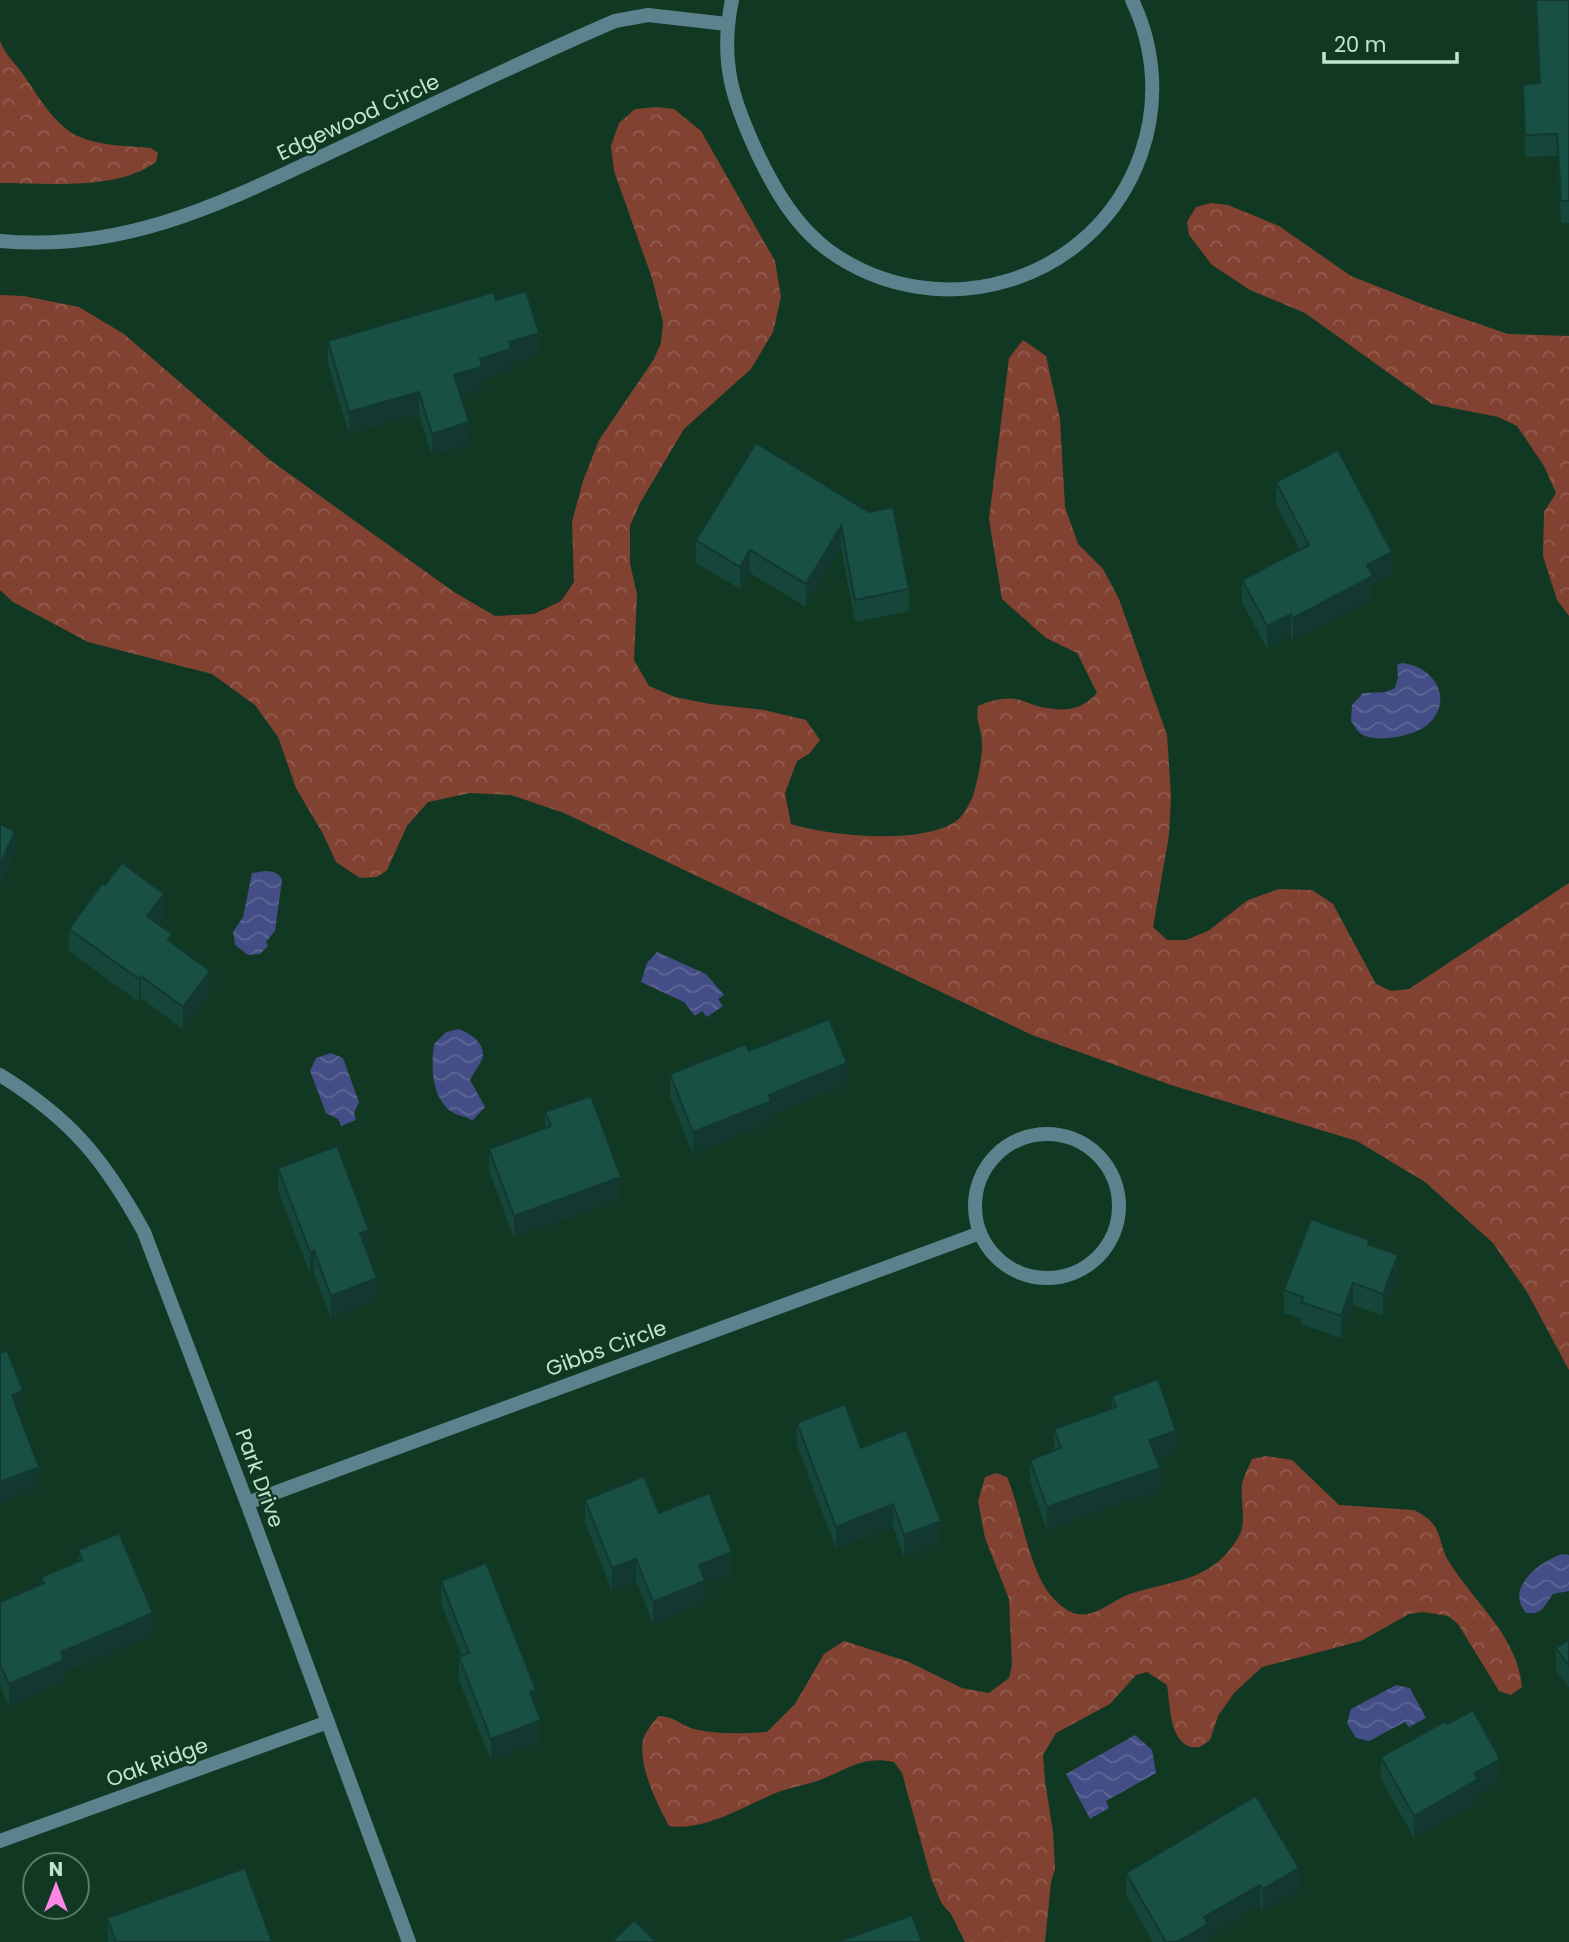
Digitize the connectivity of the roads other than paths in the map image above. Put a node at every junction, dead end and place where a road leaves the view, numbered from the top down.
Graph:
1 (732, 0) edge
2 (1132, 0) edge
3 (727, 24) junction
4 (0, 241) edge
5 (0, 1075) edge
6 (980, 1233) junction
7 (247, 1503) junction
8 (328, 1722) junction
9 (0, 1841) edge
10 (409, 1942) edge

1 - 3 street
2 - 3 street
3 - 4 street, Edgewood Circle
5 - 7 street, Park Drive
6 - 6 street
6 - 7 street, Gibbs Circle
7 - 8 street, Park Drive
8 - 9 street, Oak Ridge
8 - 10 street, Park Drive

